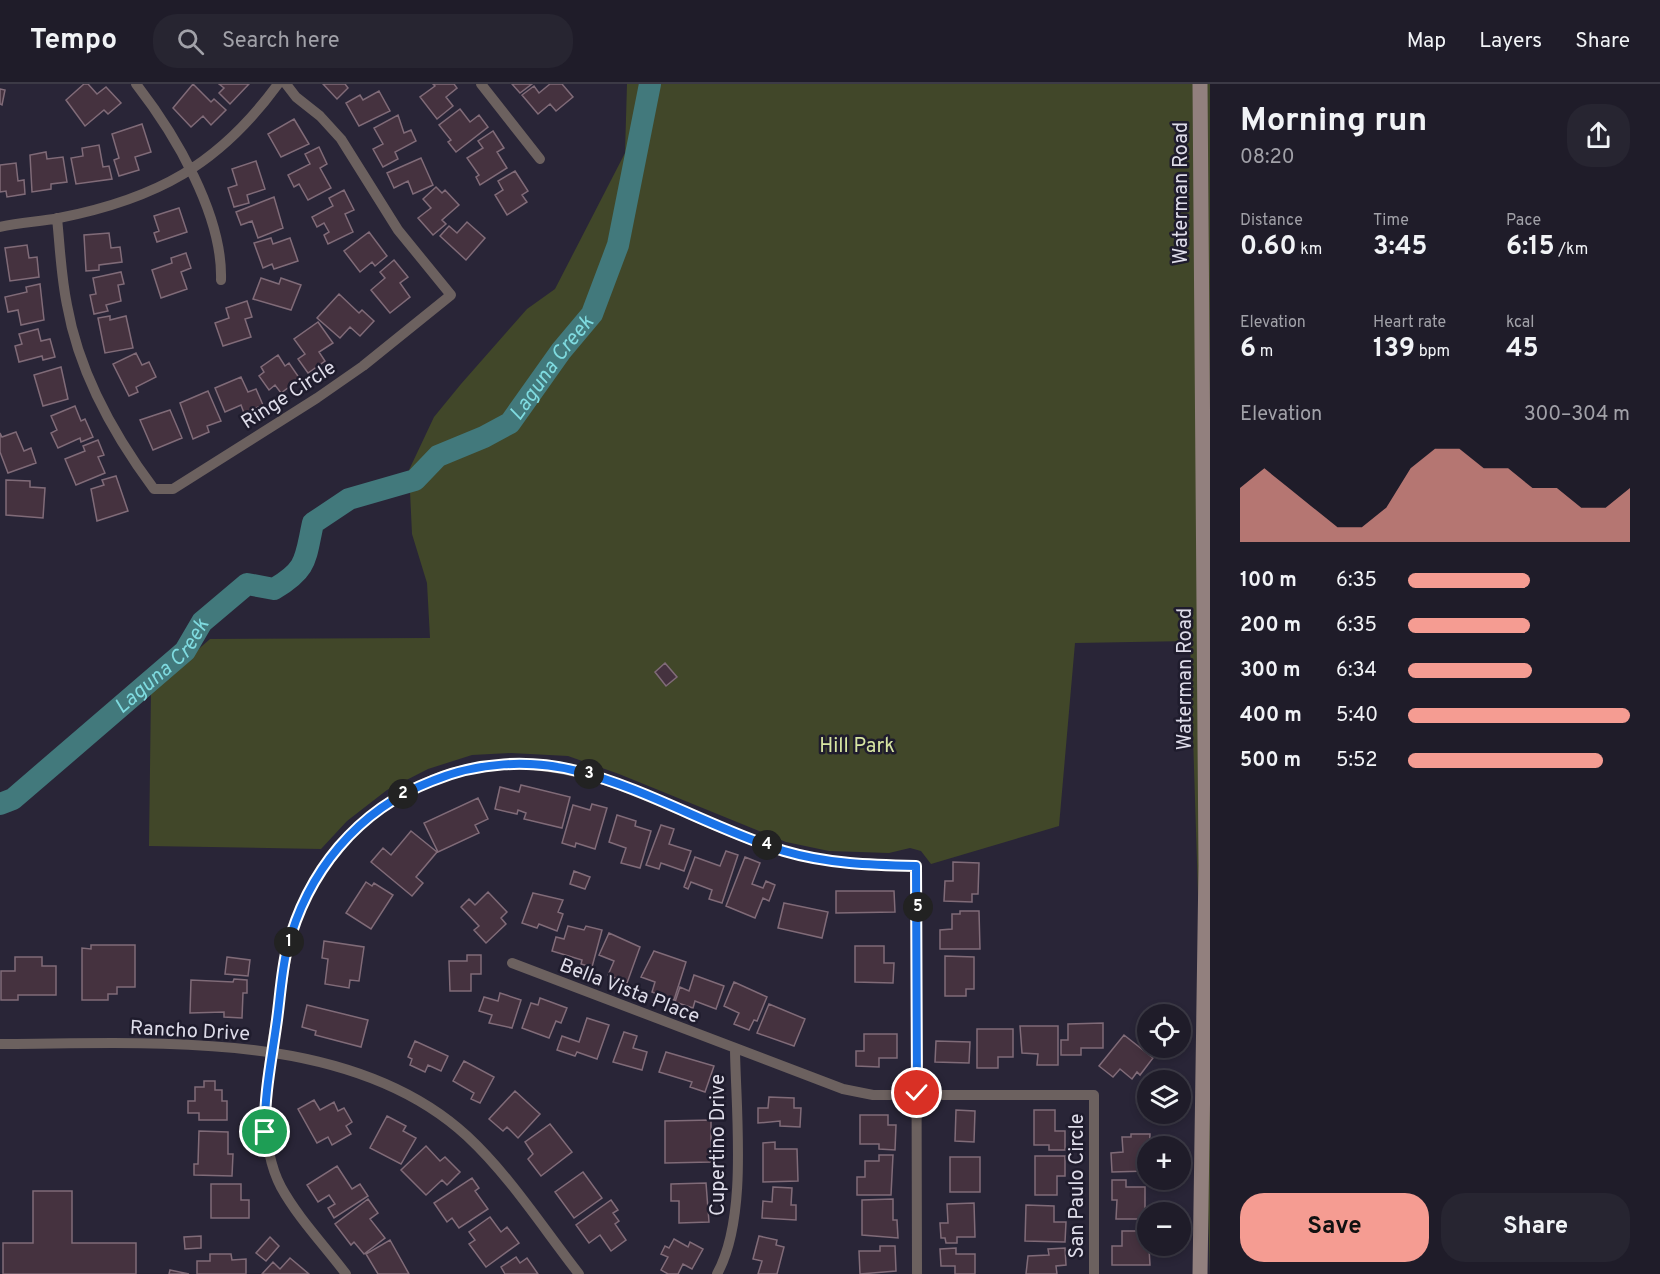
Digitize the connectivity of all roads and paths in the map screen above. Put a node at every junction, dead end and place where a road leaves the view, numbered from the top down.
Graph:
1 (135, 84) edge
2 (278, 84) edge
3 (286, 84) edge
4 (481, 84) edge
5 (1200, 84) edge
6 (540, 159) dead end
7 (191, 171) junction
8 (57, 218) junction
9 (0, 226) edge
10 (221, 280) dead end
11 (512, 963) dead end
12 (0, 1044) edge
13 (735, 1050) junction
14 (272, 1054) junction
15 (917, 1093) junction
16 (346, 1274) edge
17 (579, 1274) edge
18 (717, 1274) edge
19 (917, 1274) edge
20 (1094, 1274) edge
21 (1200, 1274) edge

1 - 7 street
2 - 7 street
3 - 8 street, Ringe Circle
4 - 6 street
5 - 21 main road, Waterman Road
7 - 8 street
7 - 10 street
8 - 9 street
11 - 13 street, Bella Vista Place
12 - 14 street, Rancho Drive
13 - 15 street, Bella Vista Place
13 - 18 street, Cupertino Drive
14 - 15 street
14 - 16 street
14 - 17 street, Rancho Drive
15 - 19 street
15 - 20 street, San Paulo Circle

